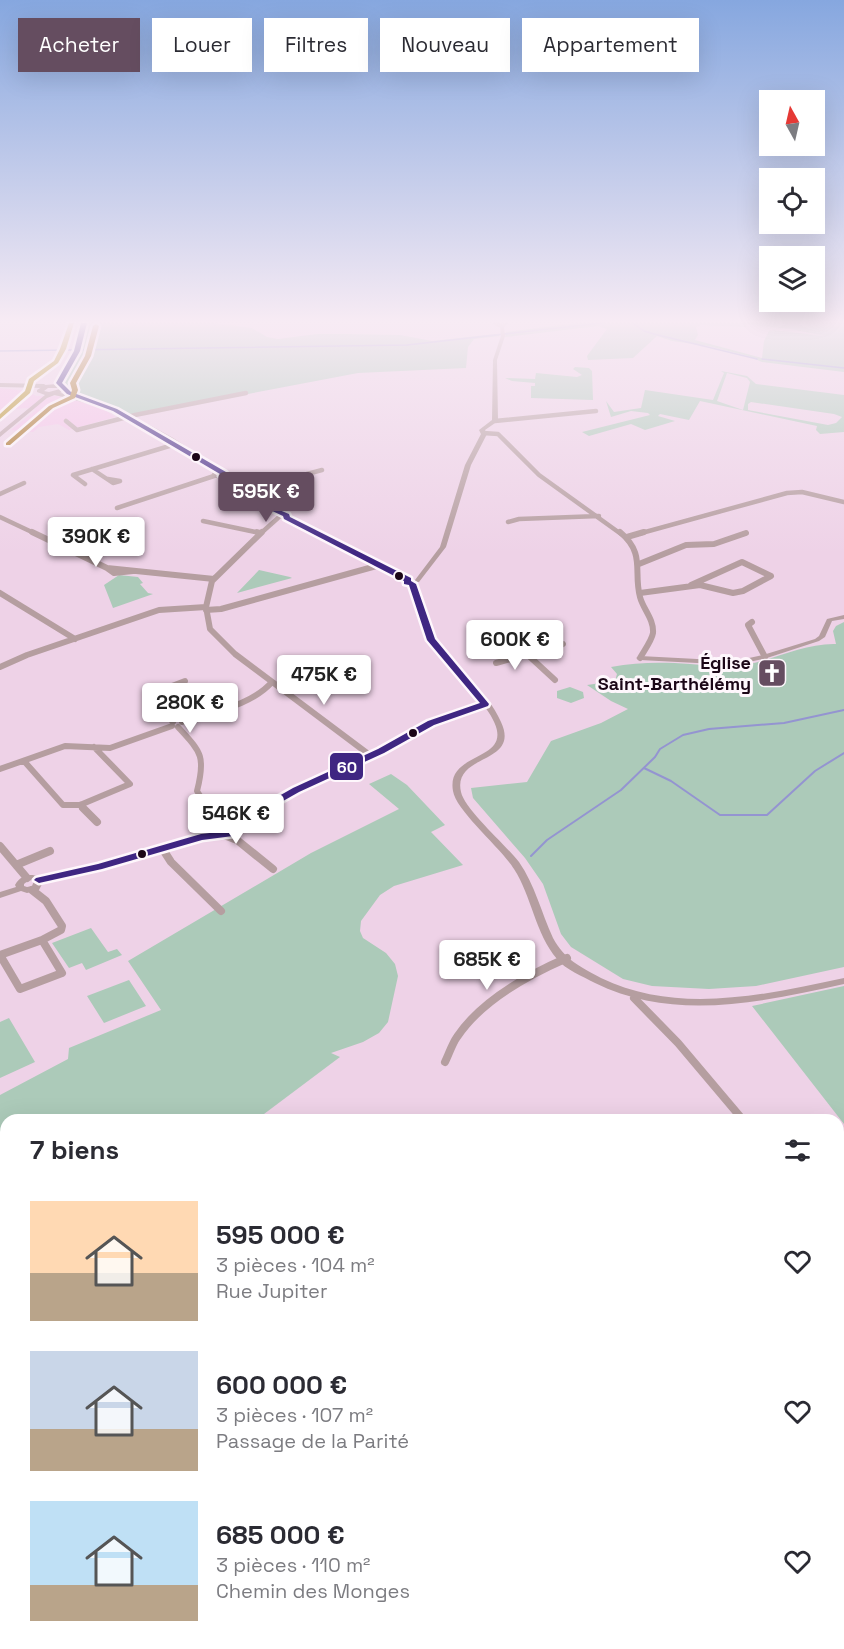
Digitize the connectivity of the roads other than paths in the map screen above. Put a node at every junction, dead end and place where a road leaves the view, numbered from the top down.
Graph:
1 (35, 400) edge
2 (45, 400) edge
3 (85, 400) edge
4 (212, 400) edge
5 (495, 400) edge
6 (596, 411) dead end
7 (25, 413) junction
8 (127, 417) junction
9 (66, 421) dead end
10 (495, 421) junction
11 (483, 432) junction
12 (0, 434) edge
13 (176, 444) junction
14 (92, 469) junction
15 (322, 470) dead end
16 (217, 475) junction
17 (108, 479) dead end
18 (24, 483) dead end
19 (85, 484) dead end
20 (243, 491) junction
21 (0, 494) edge
22 (844, 502) edge
23 (117, 508) dead end
24 (599, 516) junction
25 (0, 517) edge
26 (279, 518) junction
27 (203, 521) dead end
28 (507, 522) dead end
29 (746, 533) dead end
30 (260, 534) junction
31 (627, 537) junction
32 (377, 564) junction
33 (639, 564) junction
34 (214, 579) junction
35 (411, 581) junction
36 (691, 585) junction
37 (0, 593) edge
38 (640, 593) junction
39 (206, 608) junction
40 (844, 617) edge
41 (752, 622) dead end
42 (75, 639) junction
43 (563, 644) dead end
44 (517, 645) dead end
45 (528, 655) junction
46 (765, 657) junction
47 (640, 658) joint
48 (496, 663) dead end
49 (0, 667) edge
50 (264, 676) junction
51 (555, 680) dead end
52 (185, 681) dead end
53 (272, 682) junction
54 (256, 693) junction
55 (485, 704) junction
56 (176, 724) junction
57 (94, 747) junction
58 (371, 756) junction
59 (24, 761) junction
60 (0, 769) edge
61 (80, 805) junction
62 (213, 816) junction
63 (97, 822) dead end
64 (230, 827) junction
65 (219, 832) junction
66 (237, 840) junction
67 (0, 846) edge
68 (162, 848) junction
69 (50, 851) dead end
70 (16, 865) junction
71 (273, 869) dead end
72 (27, 878) junction
73 (39, 880) junction
74 (21, 888) junction
75 (32, 890) junction
76 (0, 895) edge
77 (221, 911) dead end
78 (42, 940) junction
79 (565, 959) junction
80 (844, 981) edge
81 (634, 998) dead end
82 (445, 1062) dead end
83 (739, 1114) edge

1 - 7 main road
2 - 7 main road
3 - 8 street
4 - 8 street
5 - 10 street
6 - 10 street
7 - 12 main road
8 - 9 street
8 - 13 street
10 - 11 street
11 - 24 street
11 - 35 street
13 - 14 street
13 - 16 street
14 - 17 street
14 - 19 street
15 - 20 street
16 - 20 street
16 - 23 street
18 - 21 street
20 - 26 street
22 - 31 street
24 - 28 street
24 - 31 street
25 - 34 street
26 - 30 street
26 - 32 street
27 - 30 street
29 - 33 street
30 - 34 street
31 - 33 street
32 - 35 street
32 - 39 street
33 - 38 street
34 - 39 street
35 - 55 street
36 - 36 street
36 - 38 street
37 - 42 street
38 - 47 street
39 - 42 street
39 - 50 street
40 - 46 street
41 - 46 street
42 - 49 street
43 - 45 street
44 - 45 street
45 - 48 street
45 - 51 street
46 - 47 street
50 - 53 street
50 - 54 street
52 - 56 street
53 - 54 street
53 - 58 street
54 - 56 street
55 - 58 street
55 - 79 street
56 - 57 street
56 - 62 street
57 - 59 street
57 - 61 street
58 - 64 street
59 - 60 street
59 - 61 street
61 - 63 street
62 - 64 street
62 - 65 street
64 - 65 street
64 - 66 street
65 - 66 street
65 - 68 street
66 - 71 street
67 - 70 street
68 - 73 street
68 - 77 street
69 - 70 street
70 - 72 street
72 - 73 street
72 - 74 street
73 - 75 street
74 - 75 street
74 - 76 street
75 - 78 street
78 - 78 street
79 - 80 street
79 - 82 street
81 - 83 street

